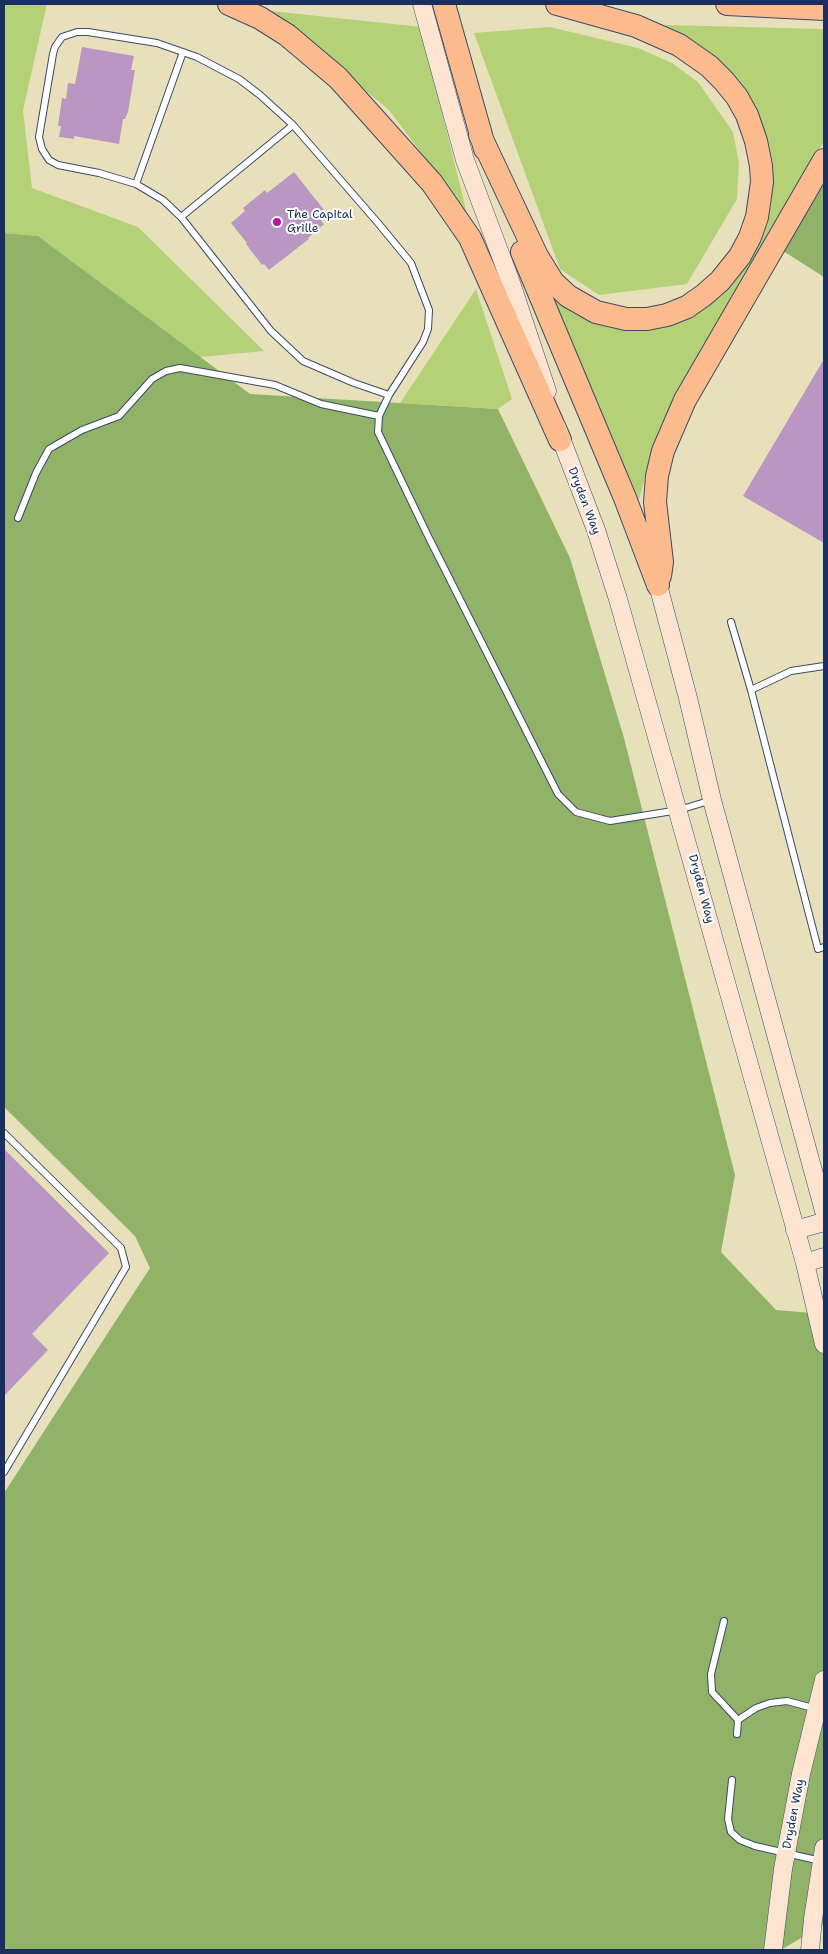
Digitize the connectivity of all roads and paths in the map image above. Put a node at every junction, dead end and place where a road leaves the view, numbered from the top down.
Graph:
1 (229, 4) edge
2 (422, 4) edge
3 (444, 4) edge
4 (557, 4) edge
5 (727, 4) edge
6 (824, 9) edge
7 (183, 52) junction
8 (293, 125) junction
9 (480, 135) junction
10 (824, 160) edge
11 (136, 184) junction
12 (181, 217) junction
13 (389, 395) junction
14 (380, 416) junction
15 (560, 440) junction
16 (18, 518) dead end
17 (658, 584) junction
18 (731, 622) dead end
19 (824, 666) edge
20 (751, 690) junction
21 (712, 800) junction
22 (679, 810) junction
23 (824, 947) edge
24 (4, 1133) edge
25 (824, 1211) edge
26 (824, 1222) edge
27 (795, 1230) junction
28 (824, 1257) edge
29 (805, 1263) junction
30 (824, 1344) edge
31 (4, 1472) edge
32 (724, 1621) dead end
33 (824, 1680) edge
34 (816, 1710) edge
35 (738, 1720) junction
36 (737, 1734) dead end
37 (732, 1780) dead end
38 (779, 1852) junction
39 (824, 1857) edge
40 (773, 1950) edge
41 (810, 1950) edge

1 - 15 highway
2 - 15 street, Dryden Way
3 - 9 highway
4 - 9 highway
5 - 6 highway
7 - 8 lane
7 - 11 lane
7 - 11 lane
8 - 12 lane
8 - 13 lane
9 - 17 highway
10 - 17 highway
11 - 12 lane
12 - 13 lane
13 - 14 lane
14 - 16 lane
14 - 22 lane
15 - 22 street, Dryden Way
17 - 21 street
18 - 20 lane
19 - 20 lane
20 - 23 lane
21 - 22 lane
21 - 25 street
22 - 27 street, Dryden Way
24 - 31 lane
26 - 27 street
27 - 29 street, Dryden Way
28 - 29 street
29 - 30 street, Dryden Way
32 - 35 lane
33 - 34 street, Dryden Way
34 - 35 lane
34 - 38 street, Dryden Way
35 - 36 lane
37 - 38 lane
38 - 39 lane
38 - 40 street, Dryden Way
39 - 41 street

